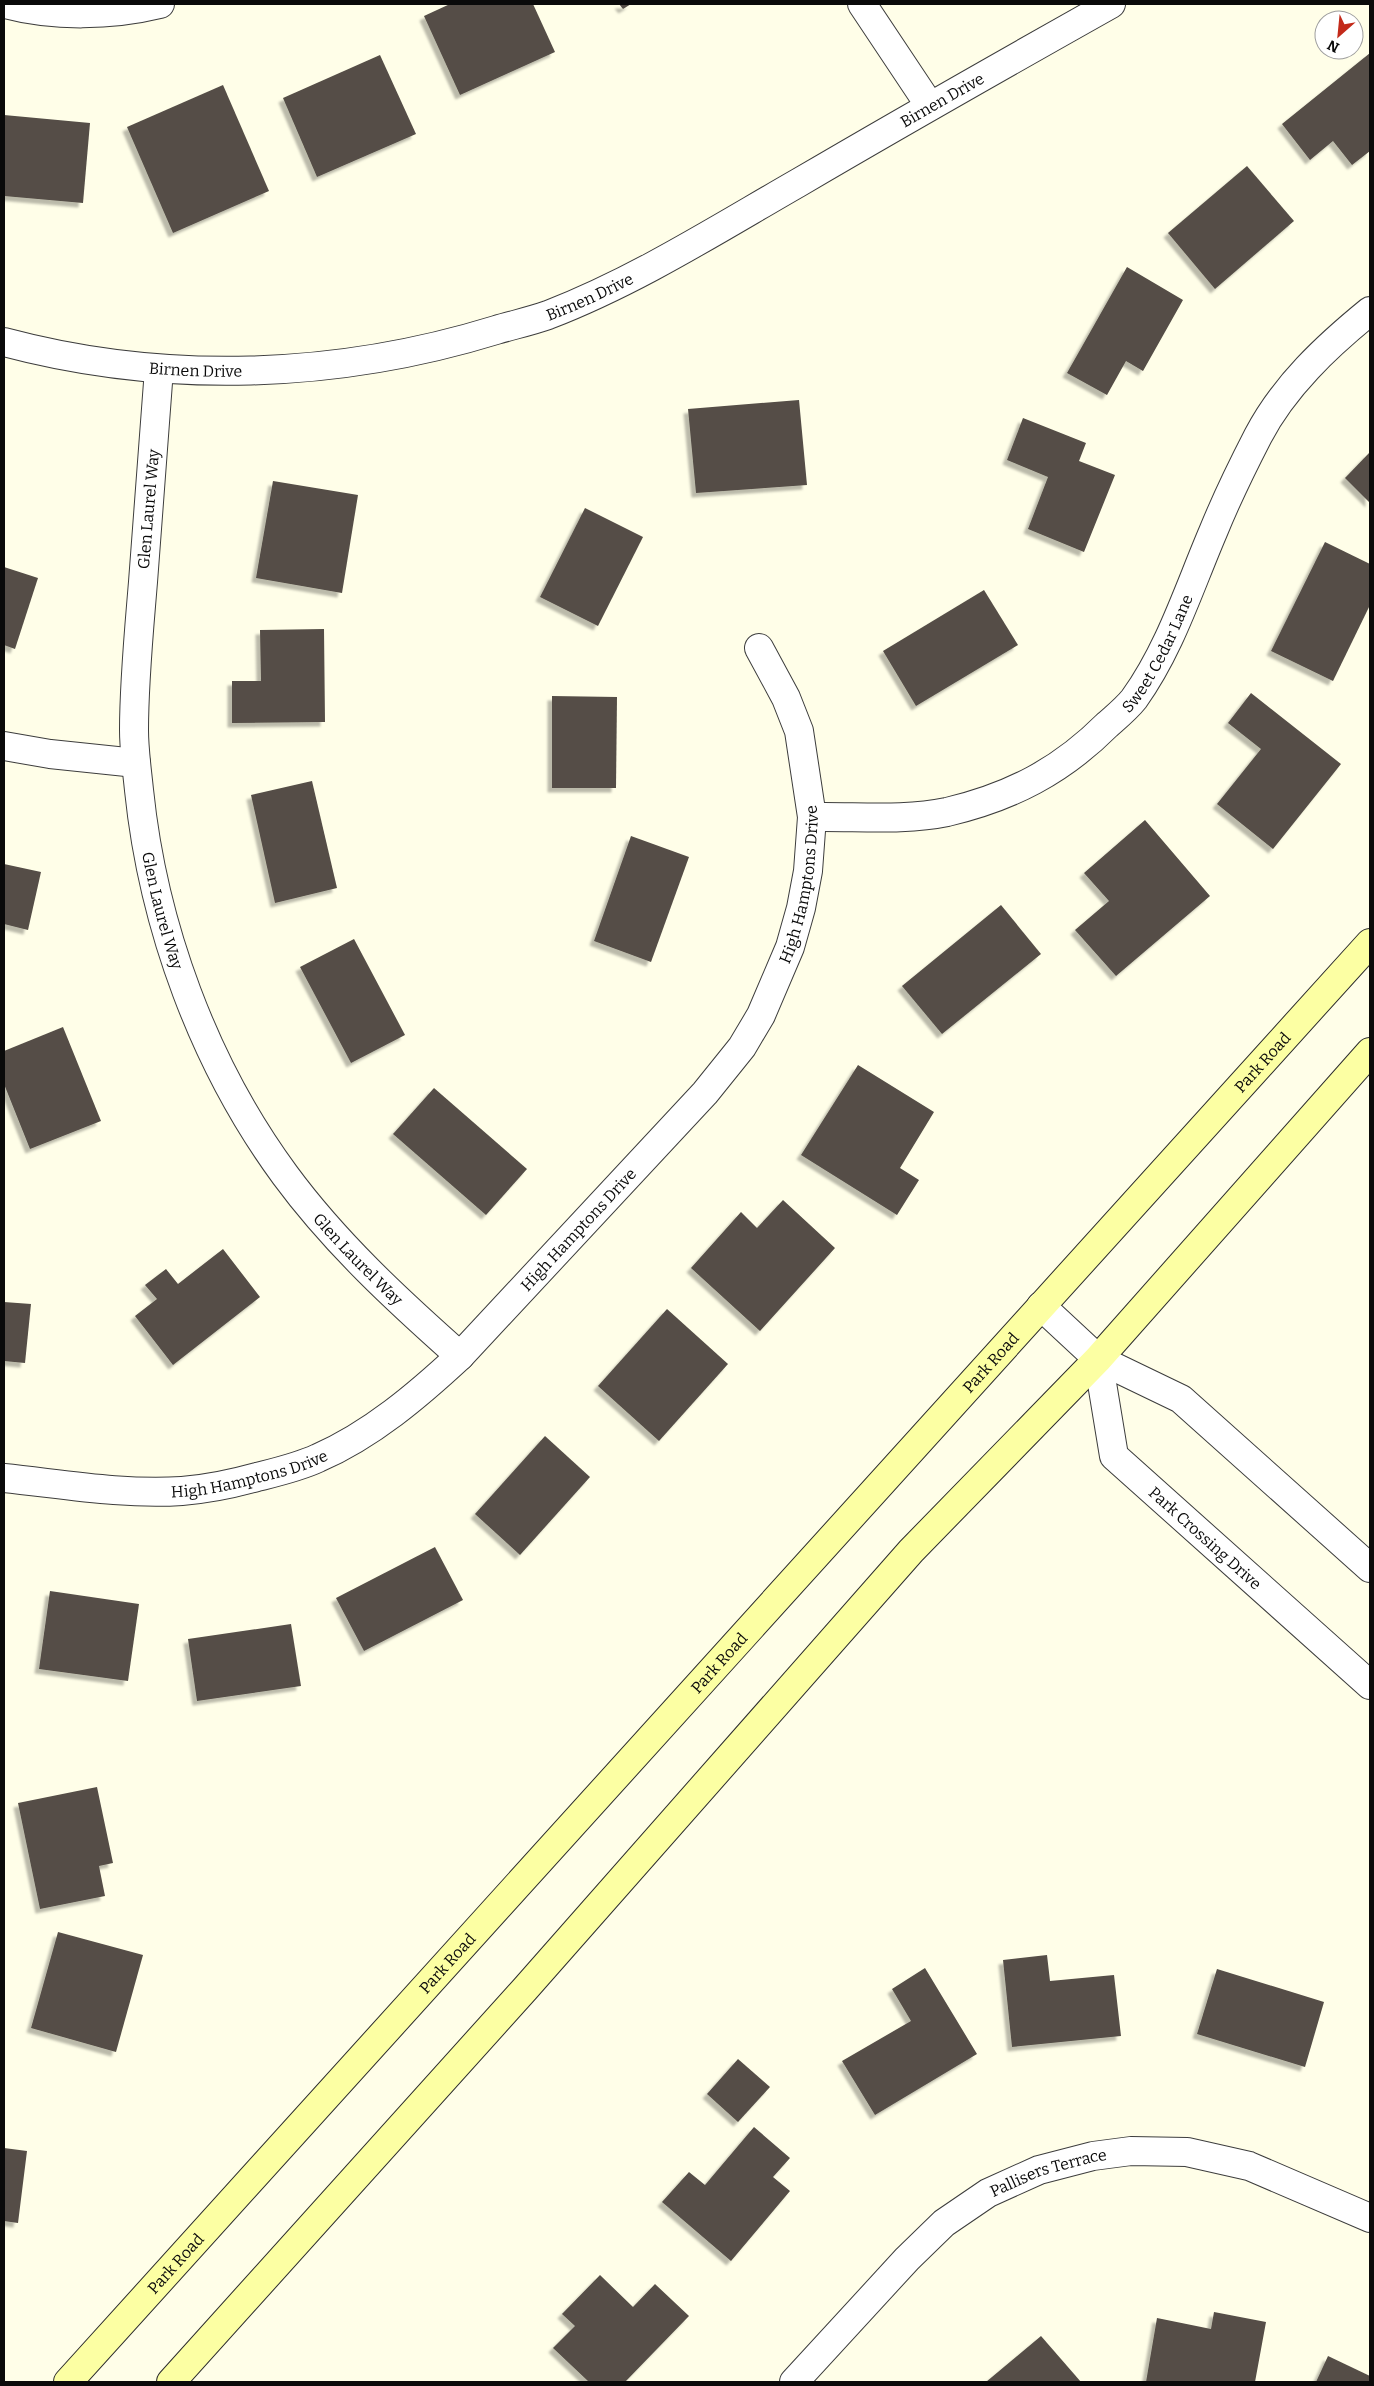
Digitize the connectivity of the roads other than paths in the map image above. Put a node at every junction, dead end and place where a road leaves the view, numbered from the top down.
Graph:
1 (5, 4) edge
2 (160, 4) edge
3 (862, 4) edge
4 (1111, 4) edge
5 (930, 106) junction
6 (1370, 311) edge
7 (4, 342) edge
8 (159, 369) junction
9 (759, 648) dead end
10 (4, 746) edge
11 (136, 763) junction
12 (812, 816) junction
13 (1370, 942) edge
14 (1370, 1052) edge
15 (1042, 1306) junction
16 (460, 1356) junction
17 (1098, 1359) junction
18 (4, 1478) edge
19 (1370, 1568) edge
20 (1370, 1685) edge
21 (1370, 2218) edge
22 (68, 2382) edge
23 (171, 2382) edge
24 (794, 2382) edge

1 - 2 street
3 - 5 street
4 - 5 street, Birnen Drive
5 - 8 street, Birnen Drive
6 - 12 street, Sweet Cedar Lane
7 - 8 street, Birnen Drive
8 - 11 street, Glen Laurel Way
9 - 12 street, High Hamptons Drive
10 - 11 street
11 - 16 street, Glen Laurel Way
12 - 16 street, High Hamptons Drive
13 - 15 main road, Park Road
14 - 17 main road
15 - 17 street
15 - 22 main road, Park Road
16 - 18 street, High Hamptons Drive
17 - 19 street
17 - 20 street, Park Crossing Drive
17 - 23 main road
21 - 24 street, Pallisers Terrace

